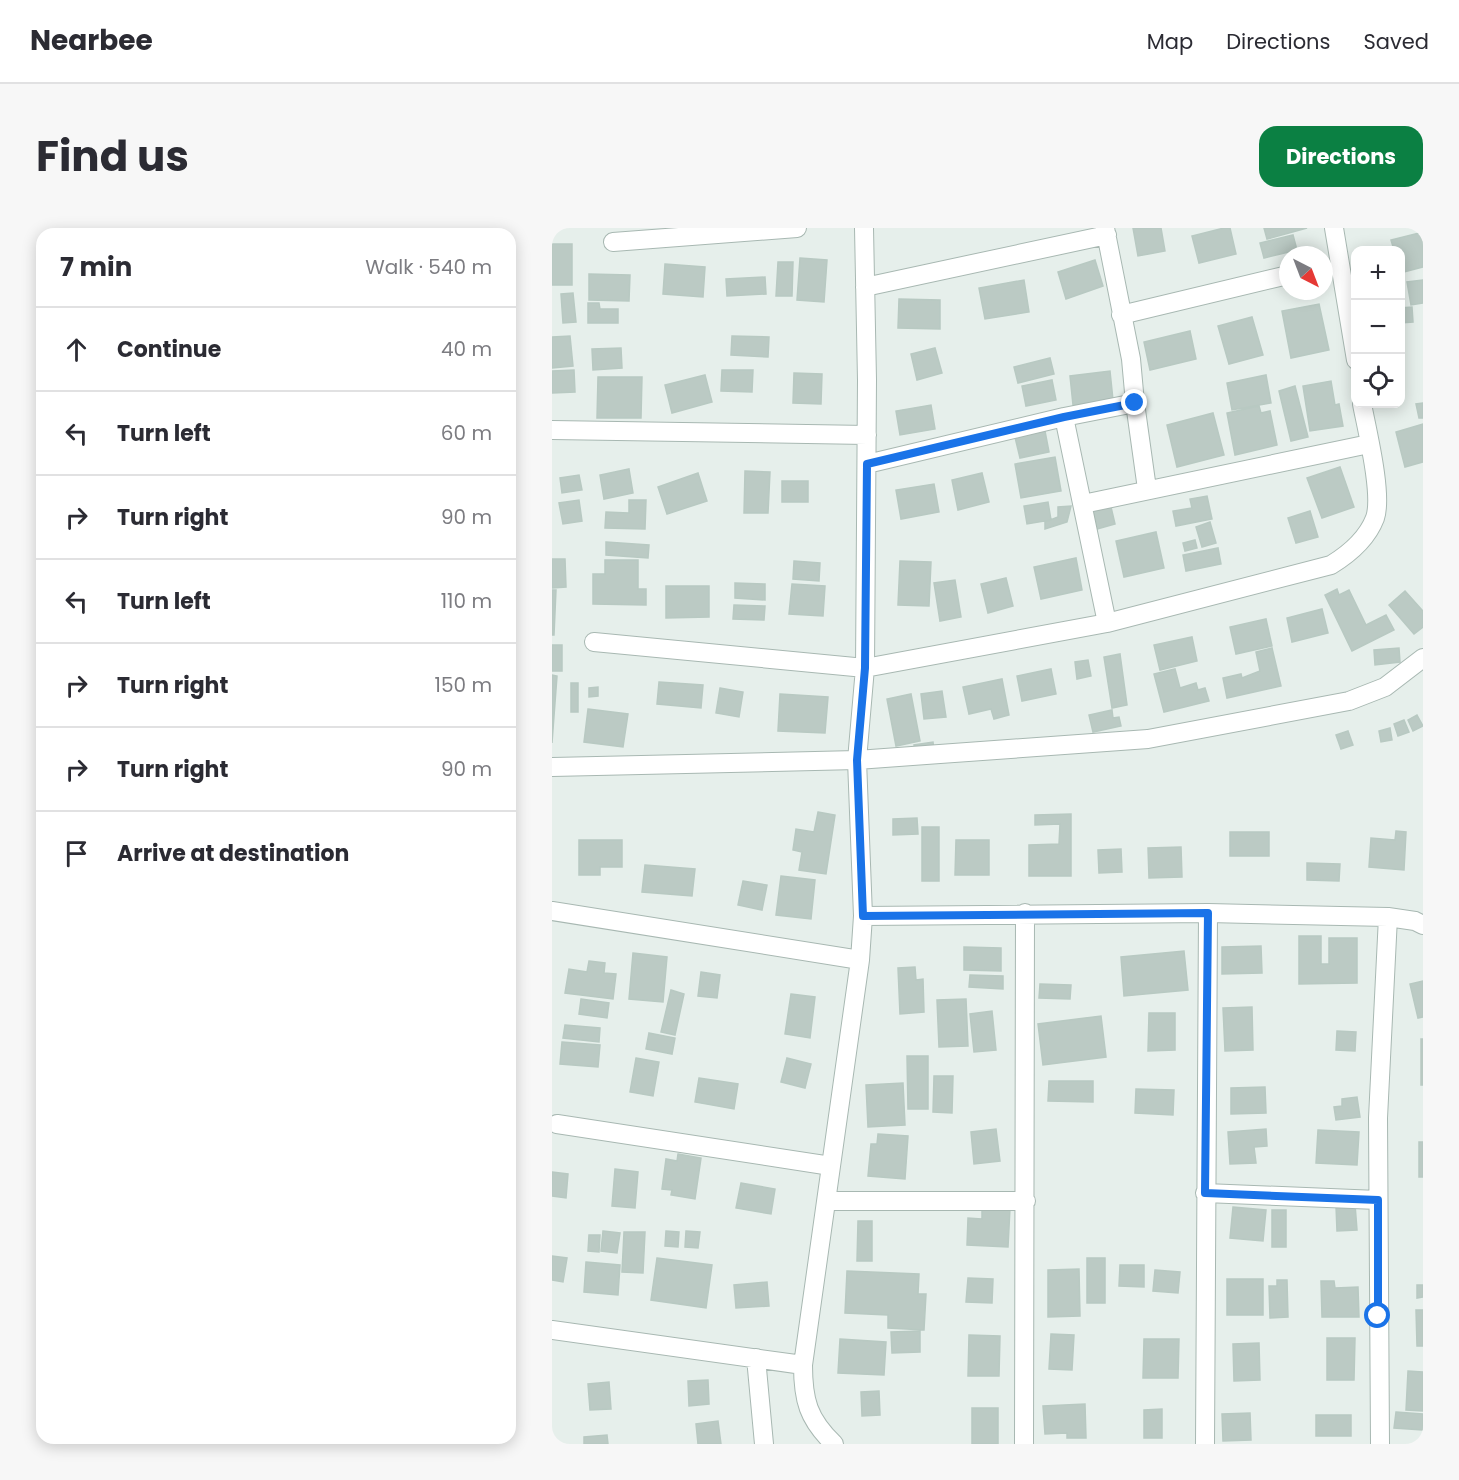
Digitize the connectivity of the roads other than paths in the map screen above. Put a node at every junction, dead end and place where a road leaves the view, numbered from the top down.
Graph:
1 (797, 228) edge
2 (864, 228) edge
3 (1334, 228) edge
4 (1106, 232) edge
5 (613, 243) dead end
6 (1333, 246) edge
7 (1333, 268) edge
8 (1279, 277) edge
9 (865, 287) junction
10 (1121, 315) junction
11 (1354, 354) edge
12 (1135, 403) junction
13 (1363, 408) edge
14 (1064, 417) junction
15 (552, 430) edge
16 (867, 435) junction
17 (1369, 444) junction
18 (867, 464) junction
19 (1147, 489) junction
20 (1083, 504) junction
21 (1107, 623) junction
22 (594, 642) dead end
23 (1423, 658) edge
24 (865, 668) junction
25 (857, 760) junction
26 (552, 767) edge
27 (552, 911) edge
28 (1025, 913) junction
29 (1208, 913) junction
30 (863, 916) junction
31 (1388, 917) junction
32 (1423, 925) edge
33 (860, 960) junction
34 (557, 1124) dead end
35 (831, 1166) junction
36 (1205, 1193) junction
37 (1378, 1200) junction
38 (826, 1201) junction
39 (1026, 1201) junction
40 (552, 1330) edge
41 (756, 1358) junction
42 (803, 1365) junction
43 (764, 1444) edge
44 (834, 1444) edge
45 (1024, 1444) edge
46 (1205, 1444) edge
47 (1380, 1444) edge

1 - 5 street
2 - 9 street
3 - 6 street
4 - 9 street
4 - 10 street
7 - 11 street
8 - 10 street
9 - 16 street
10 - 12 street
12 - 14 street
12 - 19 street
13 - 17 street
14 - 18 street
14 - 20 street
15 - 16 street
16 - 18 street
17 - 19 street
17 - 21 street
18 - 24 street
19 - 20 street
20 - 21 street
21 - 24 street
22 - 24 street
23 - 25 street
24 - 25 street
25 - 26 street
25 - 30 street
27 - 33 street
28 - 29 street
28 - 30 street
28 - 39 street
29 - 31 street
29 - 36 street
30 - 33 street
31 - 32 street
31 - 37 street
33 - 35 street
34 - 35 street
35 - 38 street
36 - 37 street
36 - 46 street
37 - 47 street
38 - 39 street
38 - 42 street
39 - 45 street
40 - 41 street
41 - 42 street
41 - 43 street
42 - 44 street

